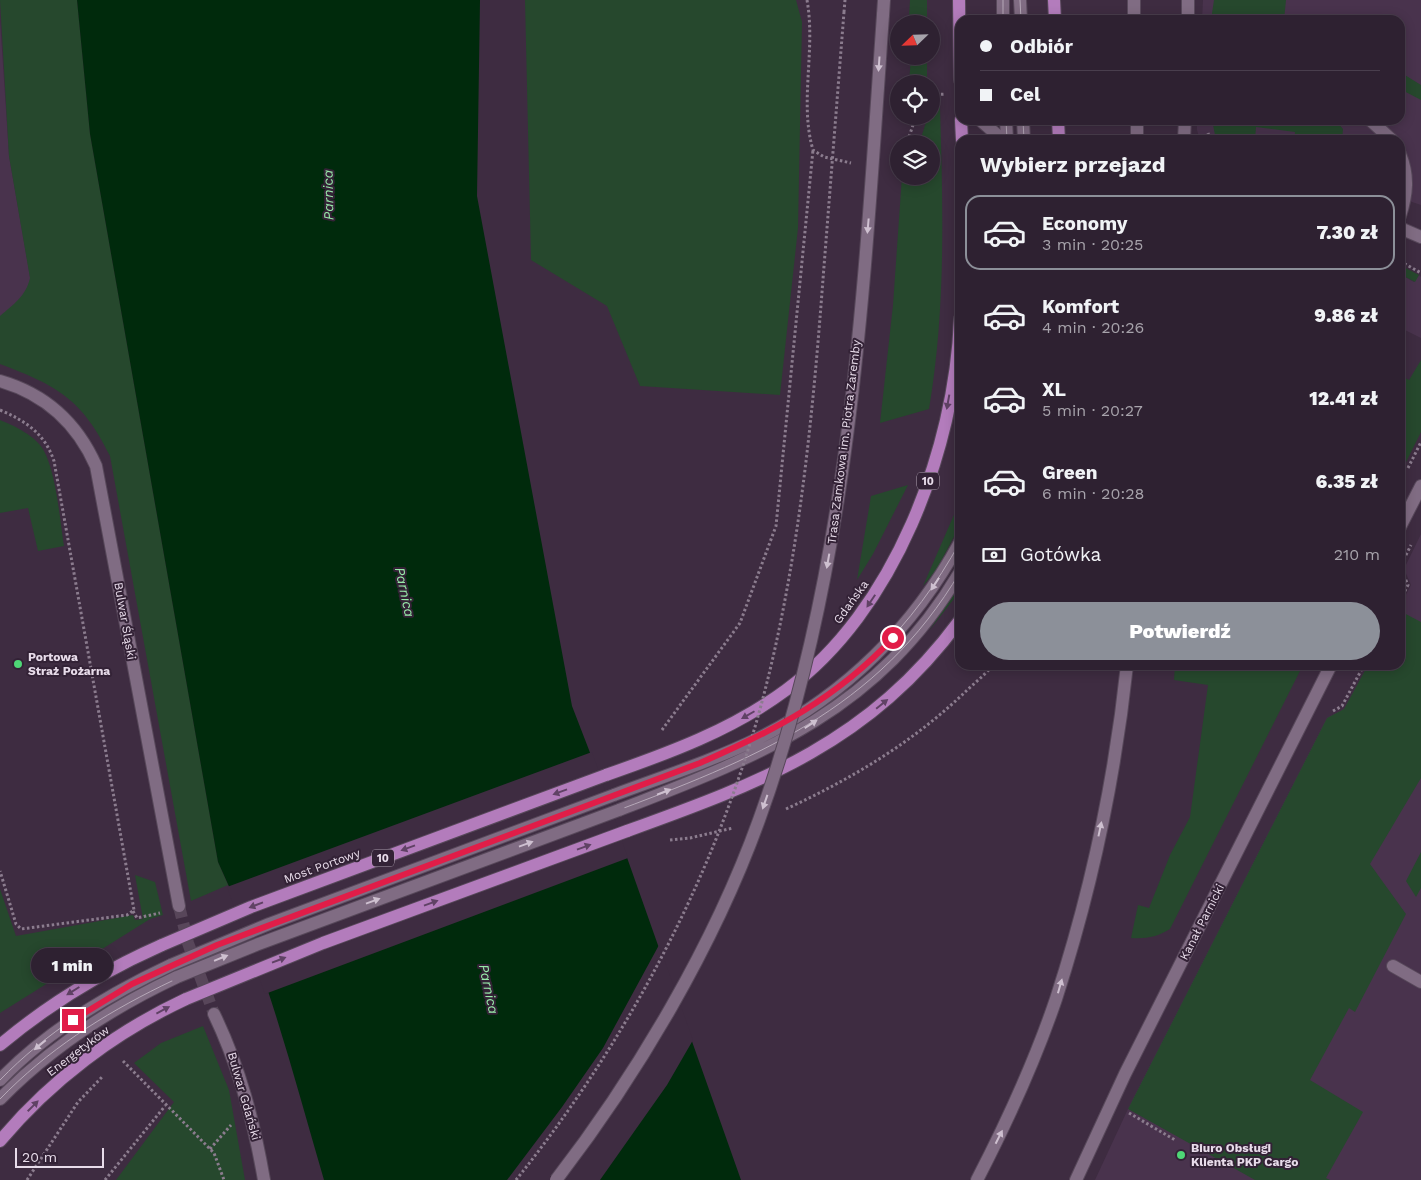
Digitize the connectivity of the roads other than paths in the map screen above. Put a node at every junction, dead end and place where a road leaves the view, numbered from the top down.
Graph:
1 (884, 0) edge
2 (959, 0) edge
3 (1003, 0) edge
4 (1020, 0) edge
5 (1054, 0) edge
6 (1134, 0) edge
7 (1188, 0) edge
8 (959, 15) edge
9 (1003, 15) edge
10 (1021, 15) edge
11 (1055, 15) edge
12 (1134, 15) edge
13 (1188, 15) edge
14 (986, 125) edge
15 (1376, 125) edge
16 (997, 135) edge
17 (1386, 135) edge
18 (1405, 173) edge
19 (1405, 190) edge
20 (1405, 230) edge
21 (1421, 237) edge
22 (955, 353) edge
23 (0, 381) edge
24 (1421, 486) edge
25 (1405, 518) edge
26 (955, 550) edge
27 (955, 579) edge
28 (955, 626) edge
29 (1126, 670) edge
30 (1328, 670) edge
31 (606, 775) joint
32 (179, 906) tunnel mouth
33 (1394, 966) dead end
34 (1421, 982) edge
35 (214, 1014) tunnel mouth
36 (0, 1045) edge
37 (0, 1080) edge
38 (0, 1099) edge
39 (0, 1141) edge
40 (264, 1180) edge
41 (556, 1180) edge
42 (977, 1180) edge
43 (1076, 1180) edge

1 -> 41 main road, Trasa Zamkowa im. Piotra Zaremby, bridge
2 - 8 main road
3 - 9 main road
4 - 10 main road
5 - 11 main road
6 - 12 main road
7 - 13 main road
14 - 16 main road
15 - 17 main road
18 - 19 main road
20 - 21 main road
22 -> 31 main road, Gdańska / 10
23 - 32 main road, Bulwar Śląski
24 - 25 main road
26 -> 37 main road, bridge
38 -> 27 main road, bridge
39 -> 28 main road, Energetyków, bridge
42 -> 29 main road
30 - 43 main road, Kanał Parnicki
31 -> 36 main road, Most Portowy / 10, bridge
33 - 34 main road
35 - 40 main road, Bulwar Gdański

